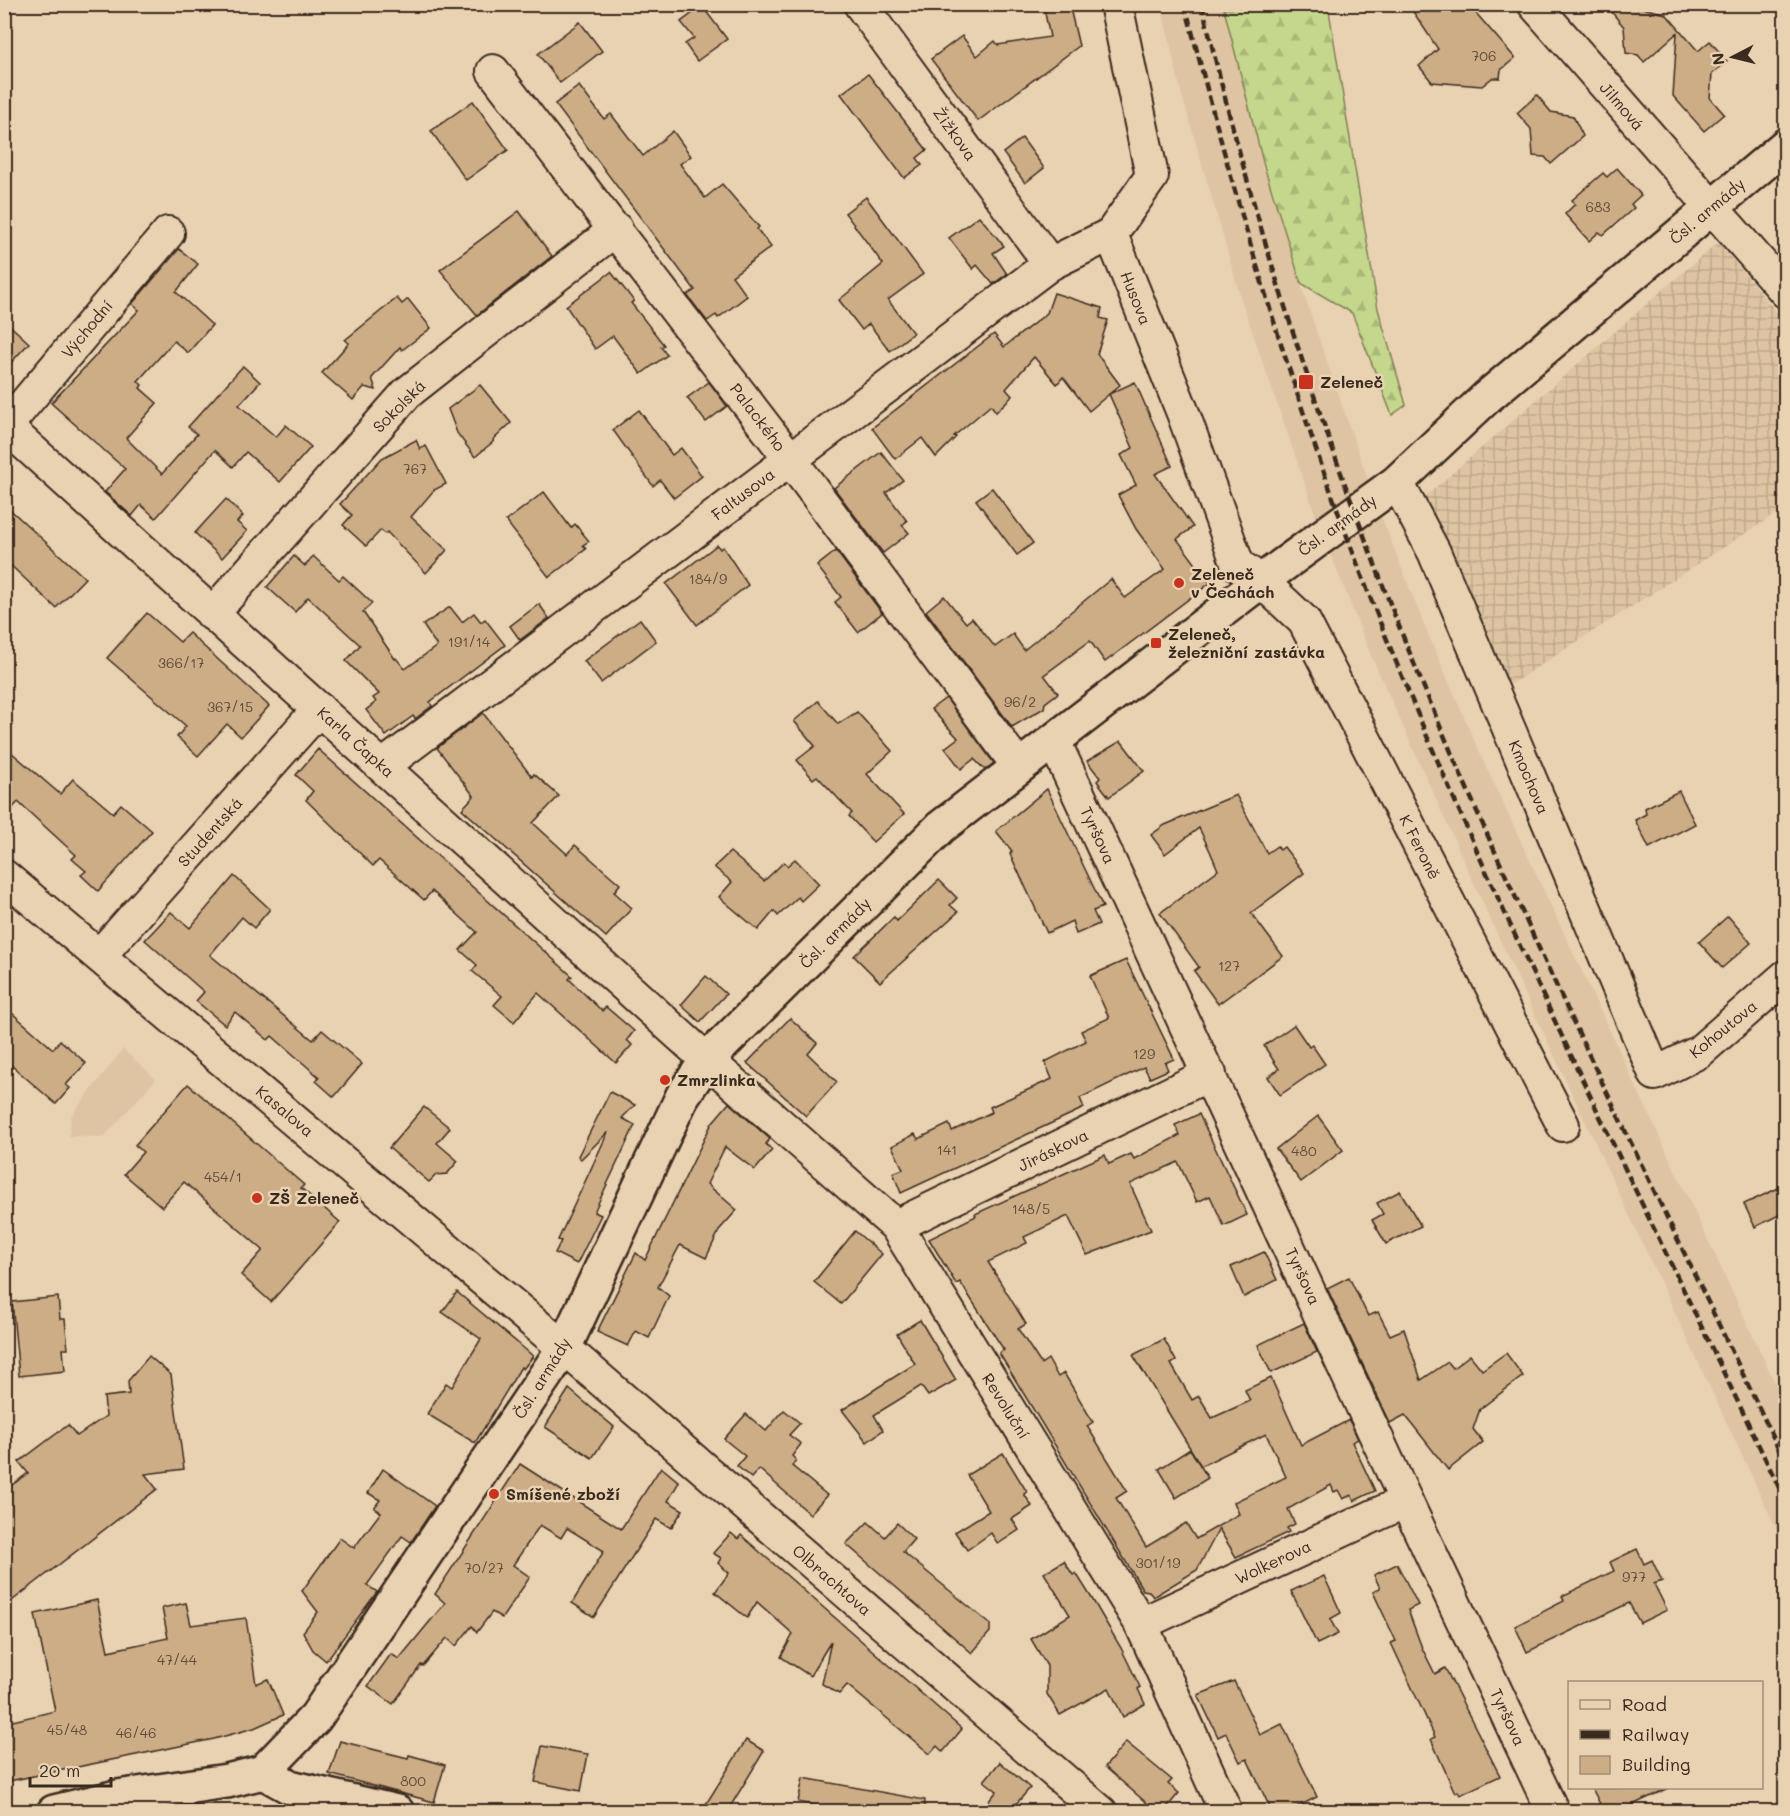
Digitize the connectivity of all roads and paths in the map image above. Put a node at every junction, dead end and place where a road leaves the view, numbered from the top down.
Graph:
1 (860, 4) edge
2 (1116, 4) edge
3 (1534, 4) edge
4 (493, 71) dead end
5 (1785, 145) edge
6 (1711, 207) junction
7 (616, 229) junction
8 (168, 233) dead end
9 (1111, 234) junction
10 (1050, 264) junction
11 (1785, 292) edge
12 (5, 426) edge
13 (790, 459) junction
14 (1397, 482) junction
15 (1261, 582) junction
16 (212, 614) junction
17 (320, 709) junction
18 (1054, 741) junction
19 (383, 766) junction
20 (1019, 767) junction
21 (4, 876) edge
22 (100, 955) junction
23 (1785, 976) edge
24 (707, 1060) junction
25 (1210, 1074) junction
26 (1655, 1074) joint
27 (1563, 1125) dead end
28 (896, 1226) junction
29 (564, 1348) junction
30 (1406, 1501) junction
31 (1141, 1624) junction
32 (263, 1772) junction
33 (346, 1807) edge
34 (1220, 1810) edge
35 (54, 1812) edge
36 (397, 1812) edge
37 (1101, 1812) edge
38 (1553, 1812) edge

1 - 10 street, Žižkova
2 - 9 street
3 - 6 street, Jilmová
4 - 7 street, Palackého
5 - 6 street, Čsl. armády
6 - 11 street, Jilmová
6 - 14 street, Čsl. armády
7 - 13 street, Palackého
7 - 16 street, Sokolská
8 - 12 street, Východní
9 - 10 street, Faltusova
9 - 15 street, Husova
10 - 13 street, Faltusova
12 - 16 street, Karla Čapka
13 - 19 street, Faltusova
13 - 20 street, Palackého
14 - 15 street, Čsl. armády
14 - 26 street, Kmochova
15 - 18 street, Čsl. armády
15 - 27 street, K Feroně
16 - 17 street, Karla Čapka
17 - 19 street, Karla Čapka
17 - 22 street, Studentská
18 - 20 street, Čsl. armády
18 - 25 street, Tyršova
19 - 24 street, Karla Čapka
20 - 24 street, Čsl. armády
21 - 22 street, Kasalova
22 - 29 street, Kasalova
23 - 26 street, Kohoutova
24 - 28 street, Revoluční
24 - 29 street, Čsl. armády
25 - 28 street, Jiráskova
25 - 30 street, Tyršova
28 - 31 street, Revoluční
29 - 32 street, Čsl. armády
29 - 37 street, Olbrachtova
30 - 31 street, Wolkerova
30 - 38 street, Tyršova
31 - 34 street, Revoluční
32 - 33 street
32 - 35 street
33 - 36 street

